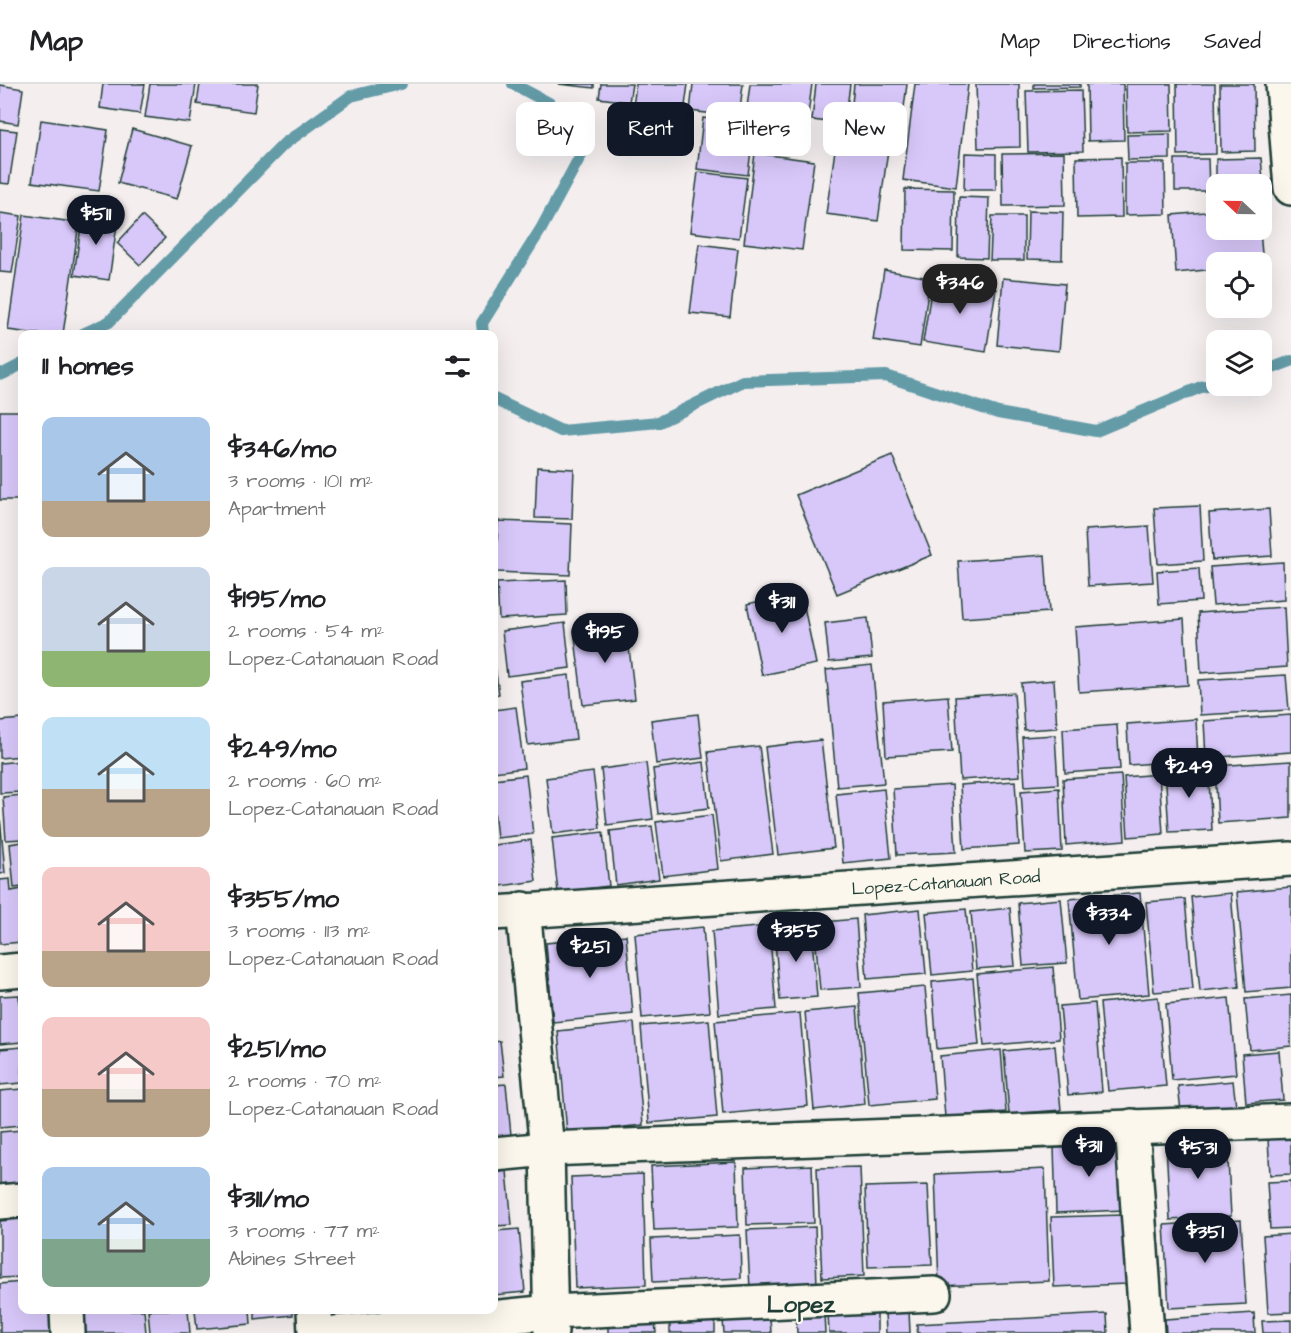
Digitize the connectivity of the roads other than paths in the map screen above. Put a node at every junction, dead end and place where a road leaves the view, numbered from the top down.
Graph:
1 (1283, 84) edge
2 (1291, 189) edge
3 (1291, 859) edge
4 (508, 911) edge
5 (18, 970) edge
6 (0, 972) edge
7 (1291, 1121) edge
8 (1132, 1126) junction
9 (547, 1149) junction
10 (498, 1154) edge
11 (18, 1200) edge
12 (0, 1202) edge
13 (934, 1294) dead end
14 (67, 1314) edge
15 (314, 1314) edge
16 (551, 1322) edge
17 (68, 1333) edge
18 (315, 1333) edge
19 (335, 1333) edge
20 (1146, 1333) edge

1 - 2 street
3 - 4 street, Lopez-Catanauan Road
4 - 9 street
5 - 6 street
7 - 8 street
8 - 9 street
8 - 20 street
9 - 10 street
9 - 16 street
11 - 12 street
13 - 16 street
14 - 17 street
15 - 18 street
16 - 19 street

